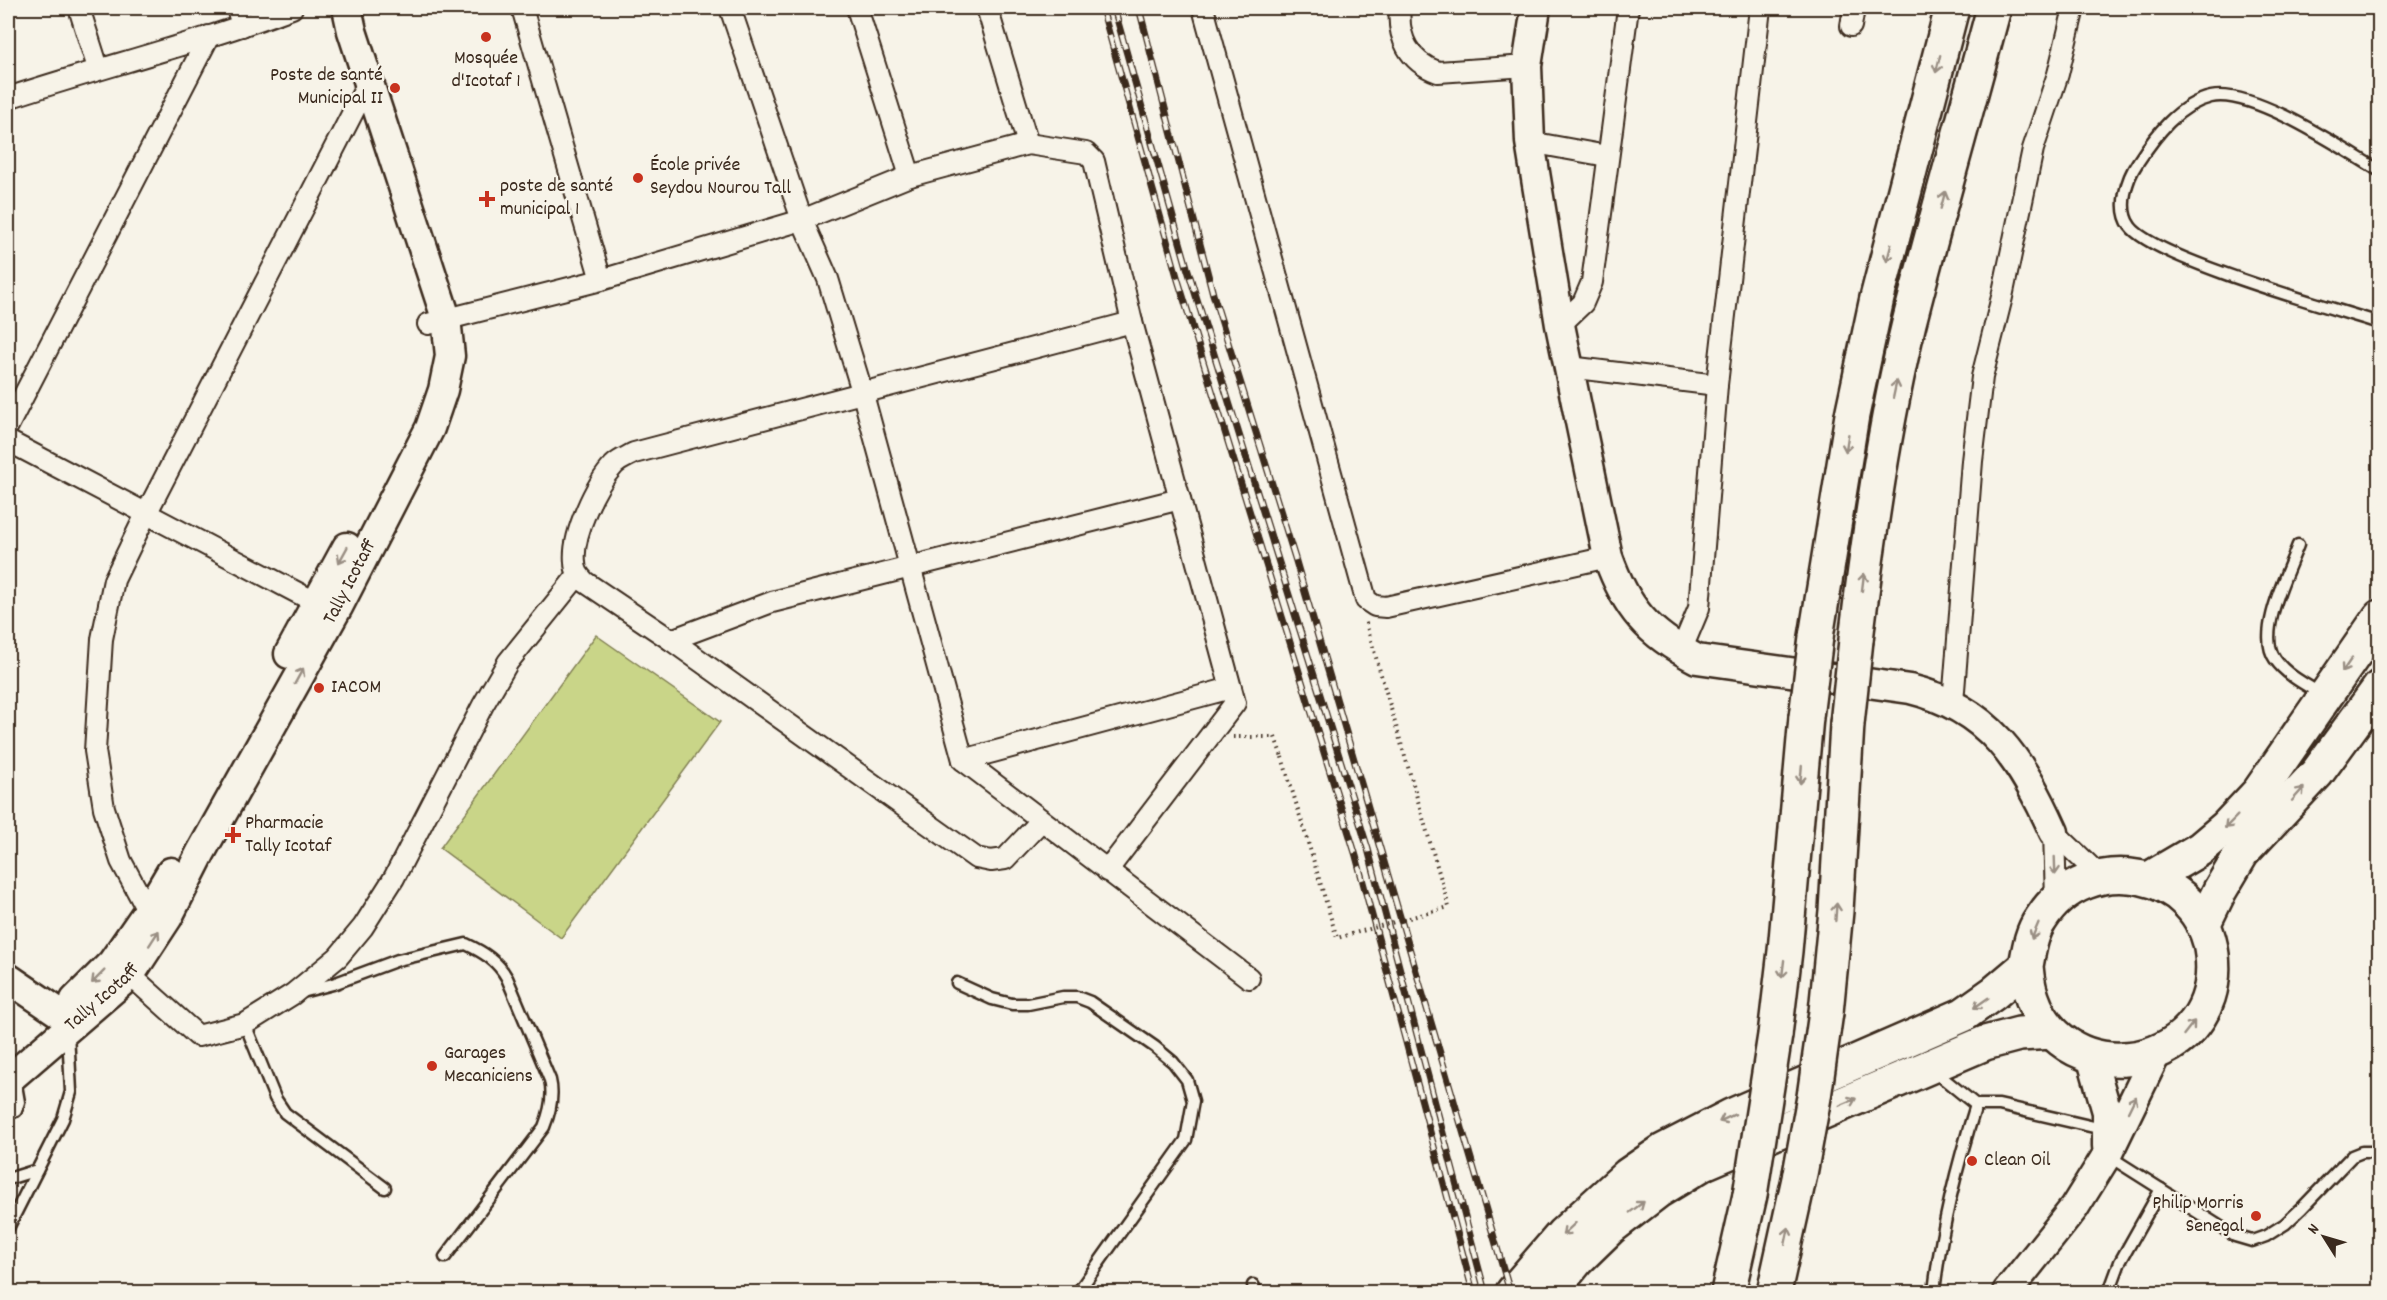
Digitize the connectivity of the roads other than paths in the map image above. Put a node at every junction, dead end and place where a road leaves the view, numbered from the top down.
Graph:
1 (79, 8) edge
2 (292, 8) edge
3 (329, 8) edge
4 (347, 8) edge
5 (522, 8) edge
6 (730, 8) edge
7 (857, 8) edge
8 (987, 8) edge
9 (1203, 8) edge
10 (1400, 8) edge
11 (1536, 8) edge
12 (1628, 8) edge
13 (1952, 8) edge
14 (1994, 8) edge
15 (2074, 8) edge
16 (1753, 9) edge
17 (239, 17) edge
18 (209, 36) junction
19 (1527, 66) junction
20 (98, 68) junction
21 (362, 93) junction
22 (8, 98) edge
23 (1530, 142) junction
24 (1028, 144) junction
25 (1607, 156) junction
26 (2379, 171) edge
27 (909, 176) junction
28 (802, 220) junction
29 (601, 280) junction
30 (437, 321) junction
31 (1132, 322) junction
32 (2379, 323) edge
33 (1560, 325) junction
34 (1569, 368) junction
35 (1717, 384) junction
36 (862, 391) junction
37 (8, 426) edge
38 (8, 441) edge
39 (1180, 499) junction
40 (147, 512) junction
41 (2298, 545) dead end
42 (1608, 557) junction
43 (910, 567) junction
44 (578, 574) junction
45 (316, 603) junction
46 (2379, 617) edge
47 (671, 640) junction
48 (1682, 651) junction
49 (2379, 687) edge
50 (1231, 688) junction
51 (2325, 696) junction
52 (1953, 703) junction
53 (963, 760) junction
54 (1041, 821) junction
55 (2054, 832) junction
56 (1107, 871) junction
57 (2100, 876) junction
58 (2150, 879) junction
59 (2056, 900) junction
60 (148, 911) junction
61 (2203, 925) junction
62 (2026, 966) junction
63 (130, 975) junction
64 (8, 978) edge
65 (1249, 978) dead end
66 (957, 983) dead end
67 (293, 994) junction
68 (65, 1022) junction
69 (245, 1024) junction
70 (2052, 1032) junction
71 (2157, 1053) junction
72 (2091, 1056) junction
73 (1928, 1066) junction
74 (9, 1070) edge
75 (1977, 1105) junction
76 (16, 1111) dead end
77 (2107, 1142) junction
78 (2379, 1152) edge
79 (37, 1170) junction
80 (8, 1179) edge
81 (385, 1188) dead end
82 (2161, 1189) junction
83 (8, 1227) edge
84 (445, 1257) dead end
85 (1543, 1279) edge
86 (1078, 1293) edge
87 (1513, 1293) edge
88 (1728, 1293) edge
89 (1774, 1293) edge
90 (1934, 1293) edge
91 (2007, 1293) edge
92 (2109, 1293) edge

1 - 20 street
2 - 17 street
3 - 21 street, Tally Icotaff
4 - 21 street, Tally Icotaff
5 - 29 street
6 - 28 street
7 - 27 street
8 - 24 street
9 - 42 street
10 - 19 street
11 - 19 street
12 - 25 street
13 -> 88 highway, bridge
89 -> 14 highway, bridge
15 - 52 street
16 - 35 street
17 - 18 street
18 - 20 street
18 - 37 street
19 - 23 street
20 - 22 street
21 - 30 street, Tally Icotaff
21 - 40 street
23 - 25 street
23 - 33 street
24 - 27 street
24 - 31 street
25 - 33 street
26 - 32 lane
27 - 28 street
28 - 29 street
28 - 36 street
29 - 30 street
30 -> 45 street, Tally Icotaff
63 -> 30 street, Tally Icotaff
31 - 36 street
31 - 39 street
33 - 34 street
34 - 35 street
34 - 42 street
35 - 48 street
36 - 43 street
36 - 44 street
38 - 40 street
39 - 43 street
39 - 50 street
40 - 45 street
40 - 60 street
41 - 51 lane
42 - 48 street
43 - 47 street
43 - 53 street
44 - 47 street
44 - 67 street
45 - 60 street, Tally Icotaff
46 -> 51 highway
47 - 54 street
48 - 52 street
61 -> 49 highway
50 - 53 street
50 - 56 street
51 -> 58 highway
52 - 55 street
53 - 54 street
54 - 56 street
55 - 57 street
55 -> 59 street
56 - 65 street
57 - 58 highway
57 - 59 highway
58 - 61 highway
59 -> 62 highway
60 -> 68 street, Tally Icotaff
71 -> 61 highway
62 - 70 highway
62 -> 85 highway
63 - 68 street, Tally Icotaff
63 - 69 street
64 - 68 street
66 - 86 lane
67 - 69 street
67 - 84 lane
68 - 74 street, Tally Icotaff
68 - 79 lane
69 - 81 lane
70 - 72 highway
70 - 73 highway
71 - 72 highway
77 -> 71 street
72 - 77 street
73 - 75 lane
85 -> 73 highway
74 - 76 lane
75 - 77 lane
75 - 90 lane
77 - 82 lane
77 - 91 street
78 - 82 lane
79 - 80 lane
79 - 83 lane
82 - 92 lane
85 - 87 highway

